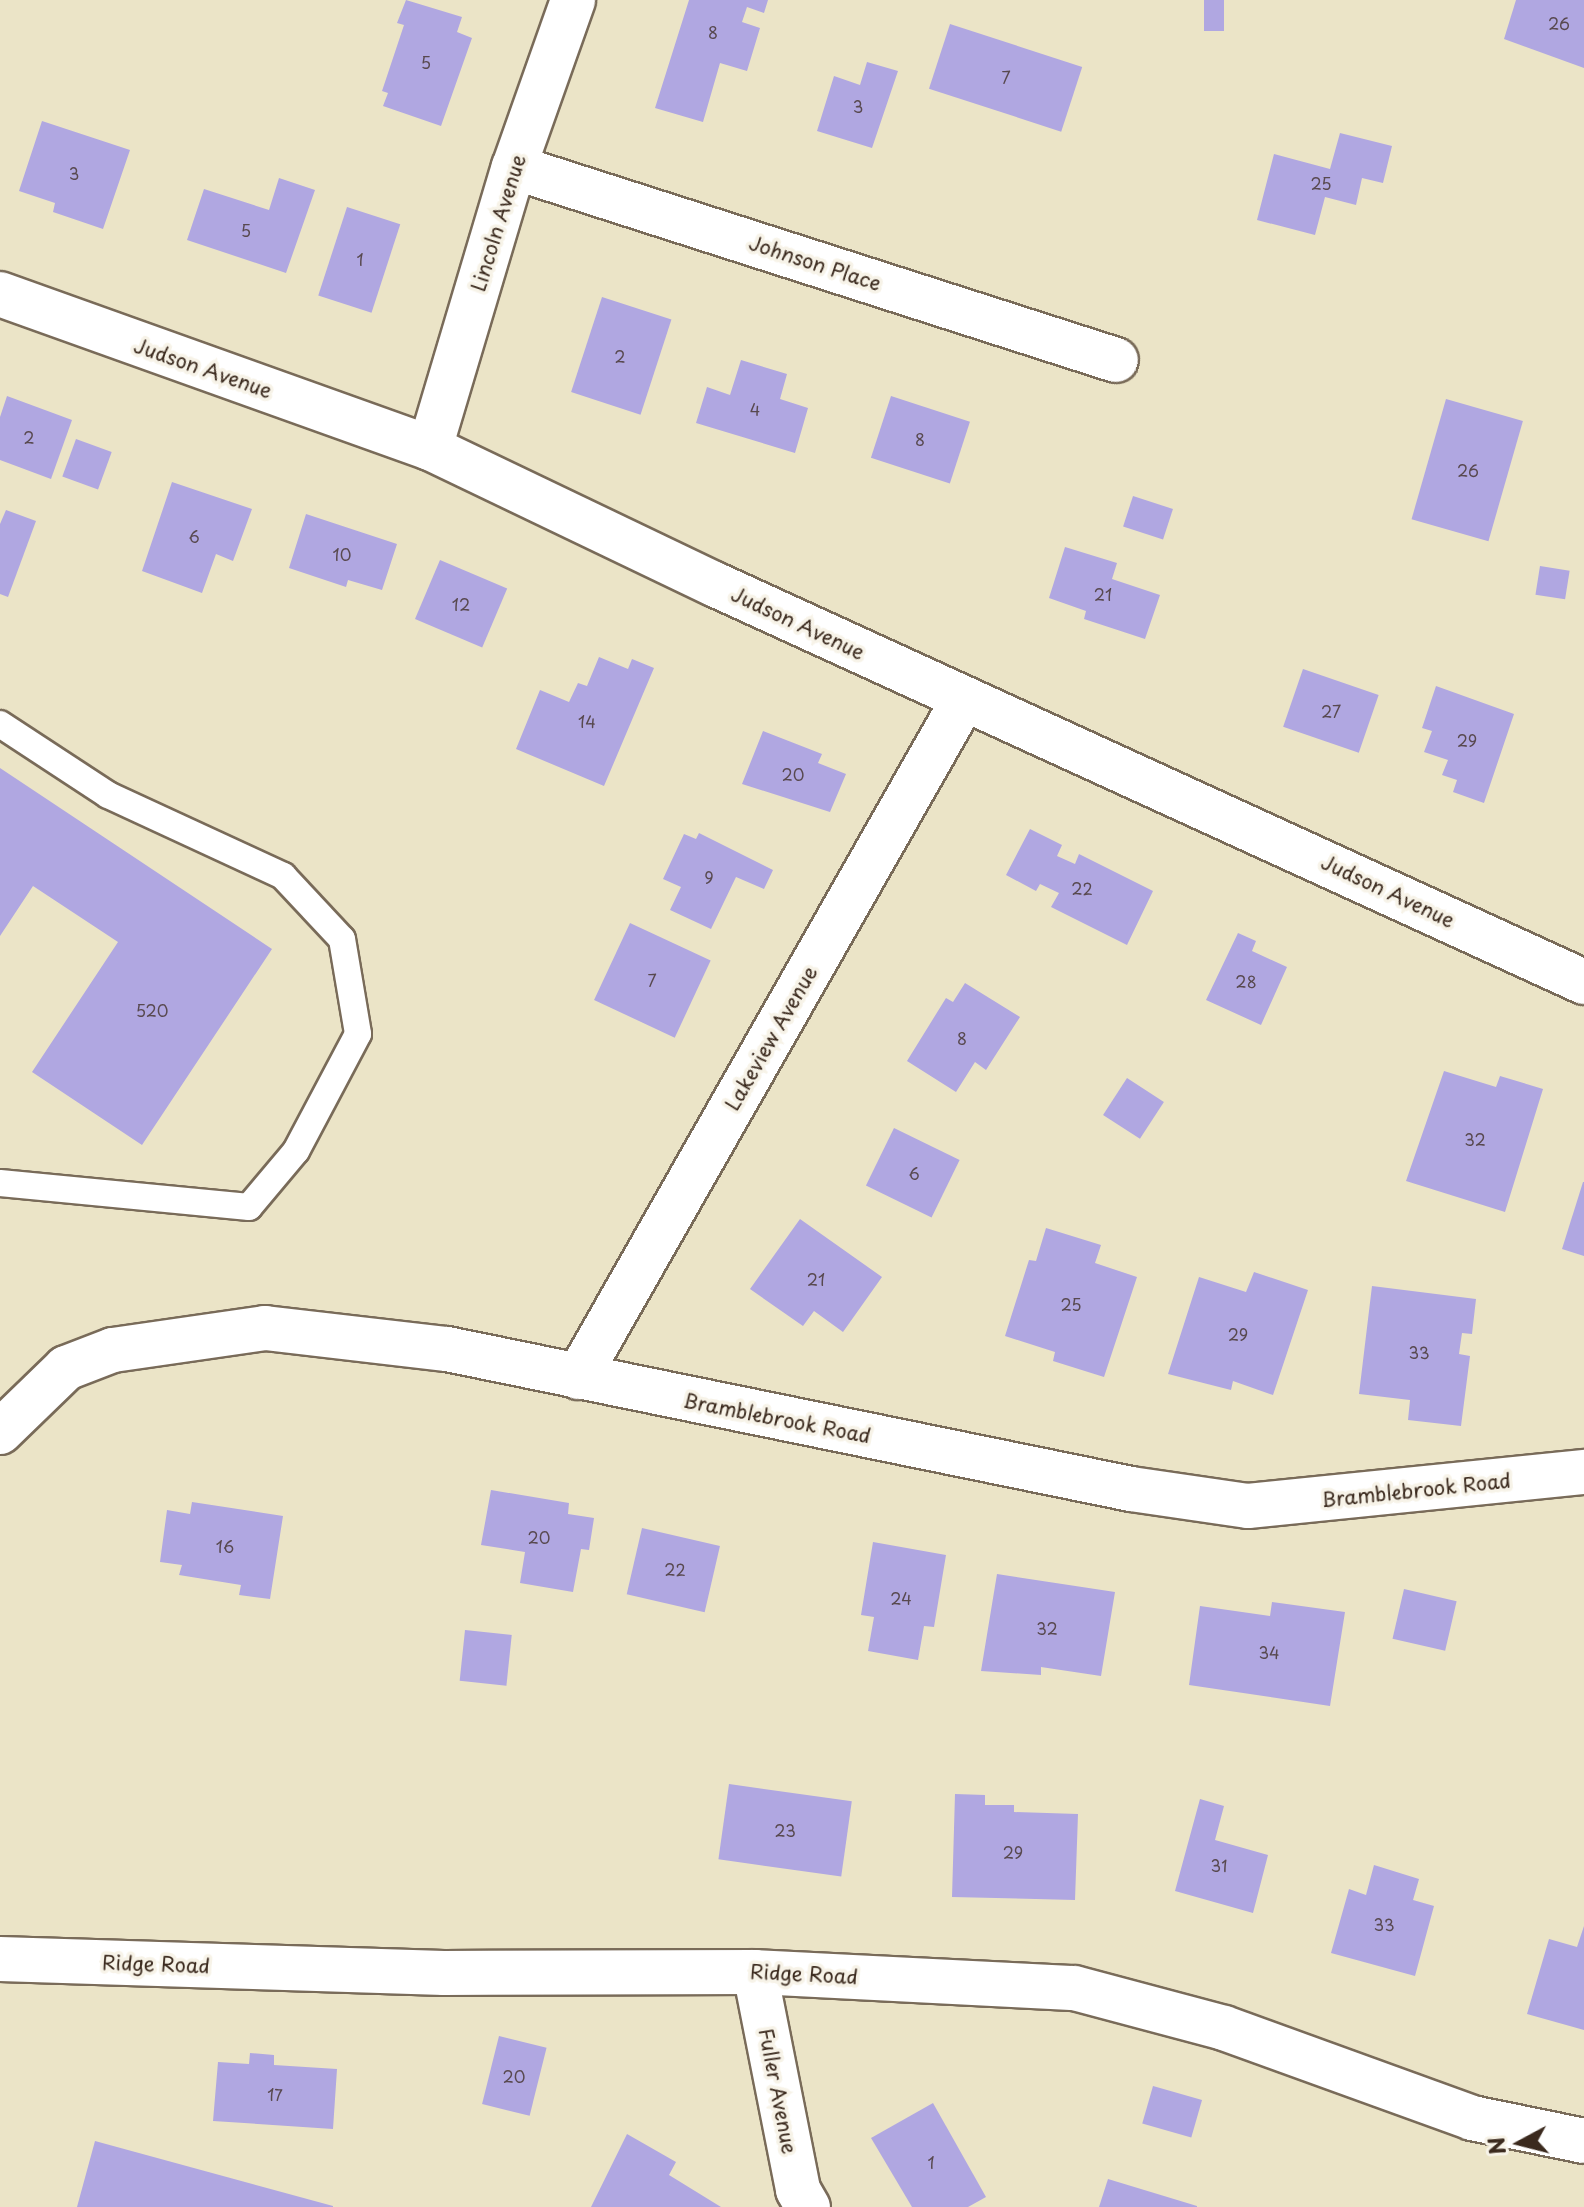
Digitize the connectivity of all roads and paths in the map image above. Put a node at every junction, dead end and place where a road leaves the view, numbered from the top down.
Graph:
1 (573, 0) edge
2 (514, 167) junction
3 (0, 294) edge
4 (1116, 360) dead end
5 (430, 448) junction
6 (964, 699) junction
7 (0, 724) edge
8 (1584, 982) edge
9 (0, 1183) edge
10 (578, 1377) junction
11 (0, 1432) edge
12 (1584, 1472) edge
13 (0, 1959) edge
14 (755, 1972) junction
15 (1584, 2141) edge
16 (808, 2207) edge

1 - 2 street, Lincoln Avenue
2 - 4 street, Johnson Place
2 - 5 street, Lincoln Avenue
3 - 5 street, Judson Avenue
5 - 6 street, Judson Avenue
6 - 8 street, Judson Avenue
6 - 10 street, Lakeview Avenue
7 - 9 lane
10 - 11 street, Bramblebrook Road
10 - 12 street, Bramblebrook Road
13 - 14 street, Ridge Road
14 - 15 street, Ridge Road
14 - 16 street, Fuller Avenue

